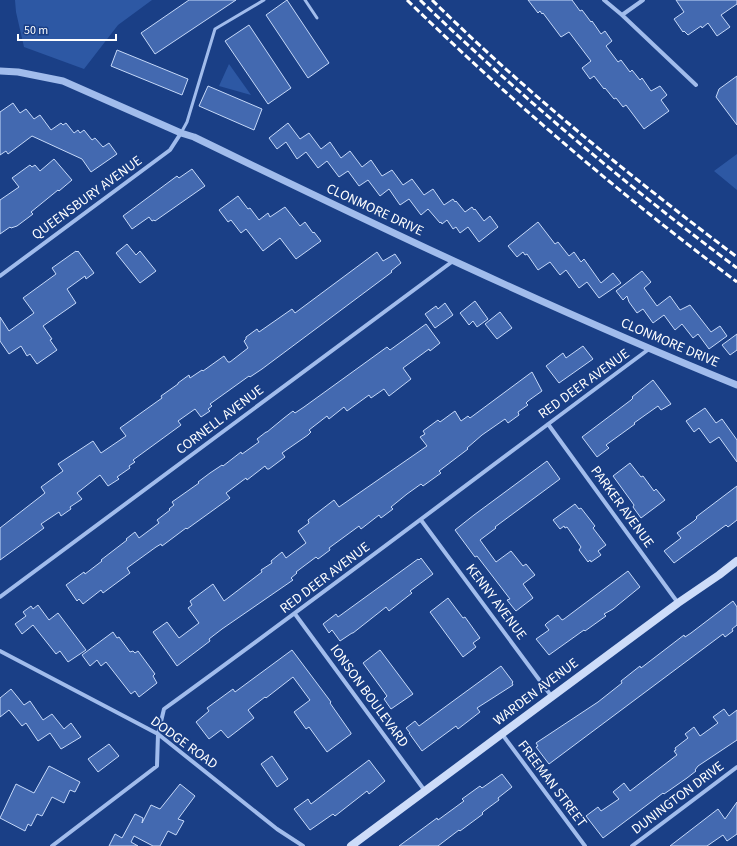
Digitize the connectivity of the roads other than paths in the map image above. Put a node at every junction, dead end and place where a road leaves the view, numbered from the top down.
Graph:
1 (264, 0) edge
2 (305, 0) edge
3 (604, 0) edge
4 (643, 0) edge
5 (622, 15) junction
6 (317, 18) dead end
7 (0, 71) edge
8 (696, 85) dead end
9 (181, 133) junction
10 (453, 261) junction
11 (0, 276) edge
12 (648, 349) junction
13 (737, 385) edge
14 (548, 424) junction
15 (421, 520) junction
16 (737, 561) edge
17 (0, 597) edge
18 (678, 603) junction
19 (295, 614) junction
20 (0, 652) edge
21 (552, 697) junction
22 (158, 734) junction
23 (502, 734) junction
24 (737, 767) edge
25 (426, 791) junction
26 (52, 846) edge
27 (303, 846) edge
28 (351, 846) edge
29 (585, 846) edge
30 (632, 846) edge

1 - 9 lane
2 - 6 lane
3 - 5 street
4 - 5 street
5 - 8 street
7 - 9 street, CLONMORE DRIVE
9 - 10 street, CLONMORE DRIVE
9 - 11 street, QUEENSBURY AVENUE
10 - 12 street, CLONMORE DRIVE
10 - 17 street, CORNELL AVENUE
12 - 13 street, CLONMORE DRIVE
12 - 14 street, RED DEER AVENUE
14 - 15 street, RED DEER AVENUE
14 - 18 street, PARKER AVENUE
15 - 19 street, RED DEER AVENUE
15 - 21 street, KENNY AVENUE
16 - 18 main road, WARDEN AVENUE
18 - 21 main road, WARDEN AVENUE
19 - 22 street, RED DEER AVENUE
19 - 25 street, IONSON BOULEVARD
20 - 22 street, DODGE ROAD
21 - 23 main road, WARDEN AVENUE
22 - 26 street, RED DEER AVENUE
22 - 27 street, DODGE ROAD
23 - 25 main road, WARDEN AVENUE
23 - 29 street, FREEMAN STREET
24 - 30 street, DUNINGTON DRIVE
25 - 28 main road, WARDEN AVENUE

